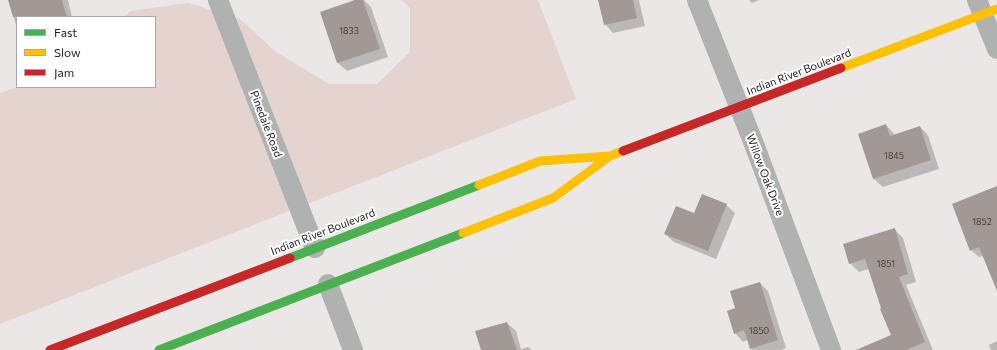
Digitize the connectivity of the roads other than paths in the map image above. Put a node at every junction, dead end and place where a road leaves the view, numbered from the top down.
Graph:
1 (218, 0) edge
2 (697, 0) edge
3 (986, 8) edge
4 (997, 49) edge
5 (739, 107) junction
6 (610, 156) junction
7 (315, 248) junction
8 (328, 284) junction
9 (50, 350) edge
10 (159, 350) edge
11 (353, 350) edge
12 (831, 350) edge

1 - 7 street, Pinedale Road
2 - 5 street, Willow Oak Drive
3 - 4 street
3 - 5 main road, Indian River Boulevard
5 - 6 main road, Indian River Boulevard
5 - 12 street, Willow Oak Drive
6 - 7 main road, Indian River Boulevard
6 - 8 main road, Indian River Boulevard
7 - 9 main road, Indian River Boulevard
8 - 10 main road, Indian River Boulevard
8 - 11 street

